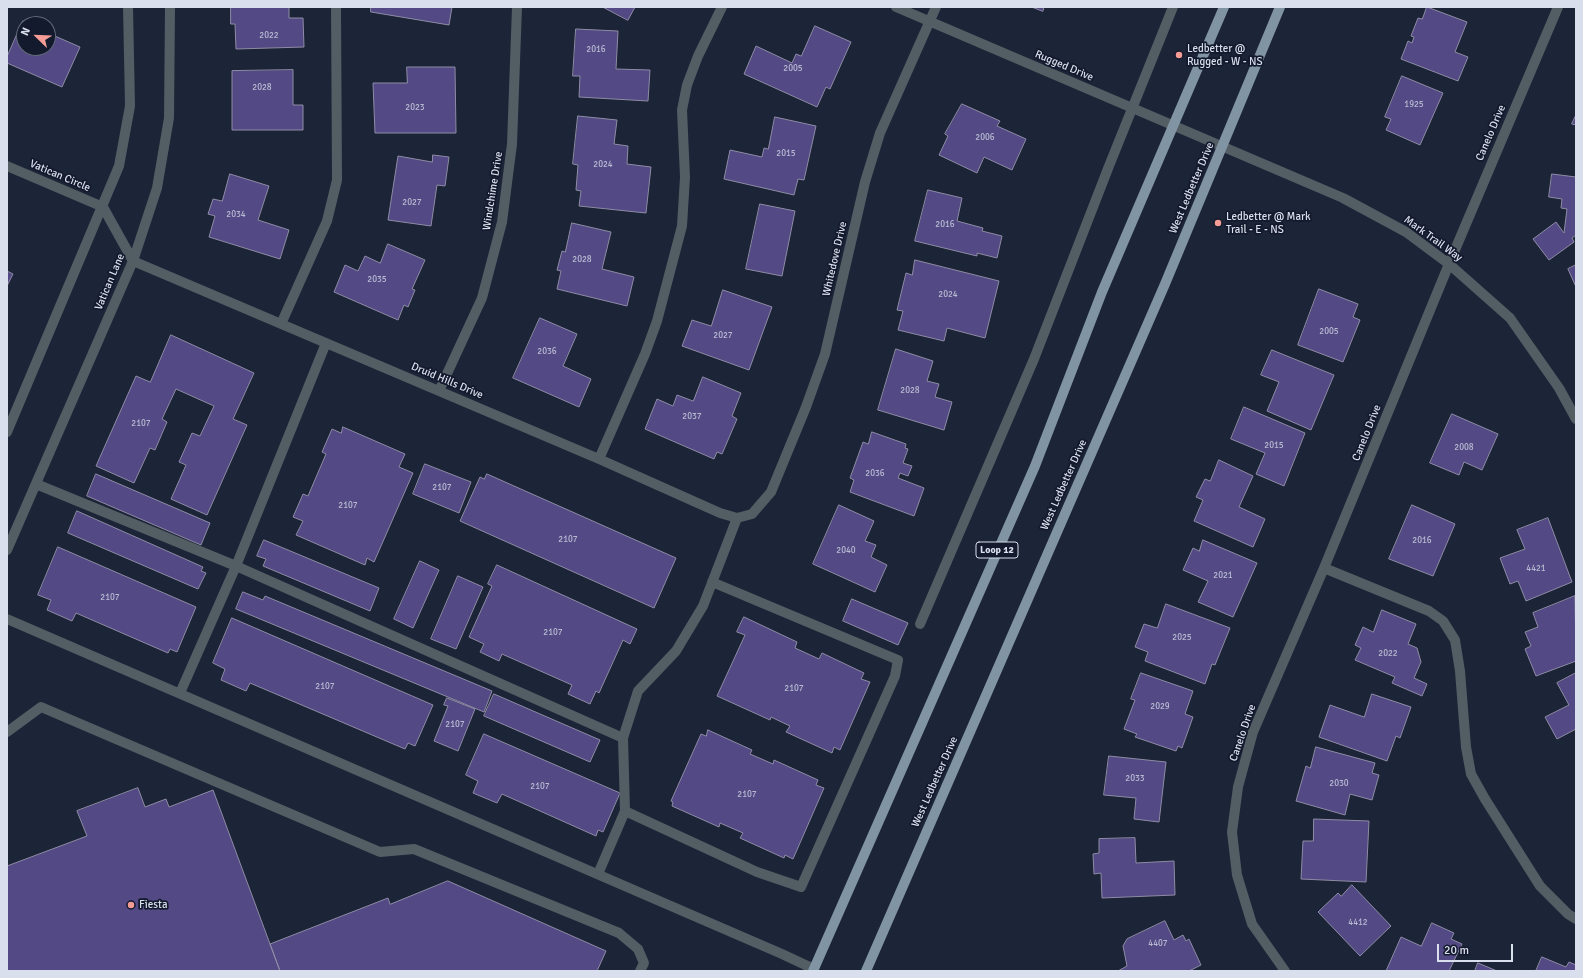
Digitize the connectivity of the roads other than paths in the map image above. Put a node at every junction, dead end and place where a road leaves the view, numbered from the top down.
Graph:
1 (128, 7) edge
2 (170, 7) edge
3 (336, 7) edge
4 (517, 7) edge
5 (722, 7) edge
6 (896, 7) edge
7 (936, 7) edge
8 (1173, 7) edge
9 (1224, 7) edge
10 (1280, 7) edge
11 (1558, 7) edge
12 (930, 22) junction
13 (1132, 108) junction
14 (1174, 126) junction
15 (1222, 147) junction
16 (7, 166) edge
17 (103, 207) junction
18 (133, 261) junction
19 (1449, 264) junction
20 (281, 324) junction
21 (326, 343) junction
22 (439, 391) junction
23 (11, 412) edge
24 (1576, 419) edge
25 (7, 432) edge
26 (599, 459) junction
27 (36, 484) junction
28 (752, 514) joint
29 (737, 518) junction
30 (7, 550) edge
31 (236, 566) junction
32 (1324, 568) junction
33 (712, 582) junction
34 (7, 619) edge
35 (920, 624) dead end
36 (180, 693) junction
37 (7, 732) edge
38 (623, 738) junction
39 (625, 811) junction
40 (598, 874) junction
41 (1576, 919) edge
42 (813, 970) edge
43 (640, 971) edge
44 (866, 971) edge
45 (1285, 971) edge

1 - 17 street
2 - 18 street, Vatican Lane
3 - 20 street
4 - 22 street, Windchime Drive
5 - 26 street
6 - 12 street, Rugged Drive
7 - 12 street, Whitedove Drive
8 - 13 street
9 - 14 main road, Loop 12
10 - 15 main road, West Ledbetter Drive
11 - 19 street, Canelo Drive
12 - 13 street, Rugged Drive
12 - 28 street, Whitedove Drive
13 - 14 street, Rugged Drive
13 - 35 street
14 - 15 street, Rugged Drive
14 - 42 main road, Loop 12
15 - 19 street, Mark Trail Way
15 - 44 main road, West Ledbetter Drive
16 - 17 street, Vatican Circle
17 - 18 street
17 - 23 street
18 - 20 street, Druid Hills Drive
18 - 27 street, Vatican Lane
19 - 24 street, Mark Trail Way
19 - 32 street, Canelo Drive
20 - 21 street, Druid Hills Drive
21 - 22 street, Druid Hills Drive
21 - 31 street
22 - 26 street, Druid Hills Drive
23 - 25 street
26 - 29 street, Druid Hills Drive
27 - 30 street, Vatican Lane
27 - 31 street
28 - 29 street, Druid Hills Drive
29 - 33 street
31 - 36 street
31 - 38 street
32 - 41 street
32 - 45 street, Canelo Drive
33 - 38 street
33 - 39 street
34 - 36 street
36 - 40 street
37 - 43 street
38 - 39 street
39 - 40 street
40 - 42 street

